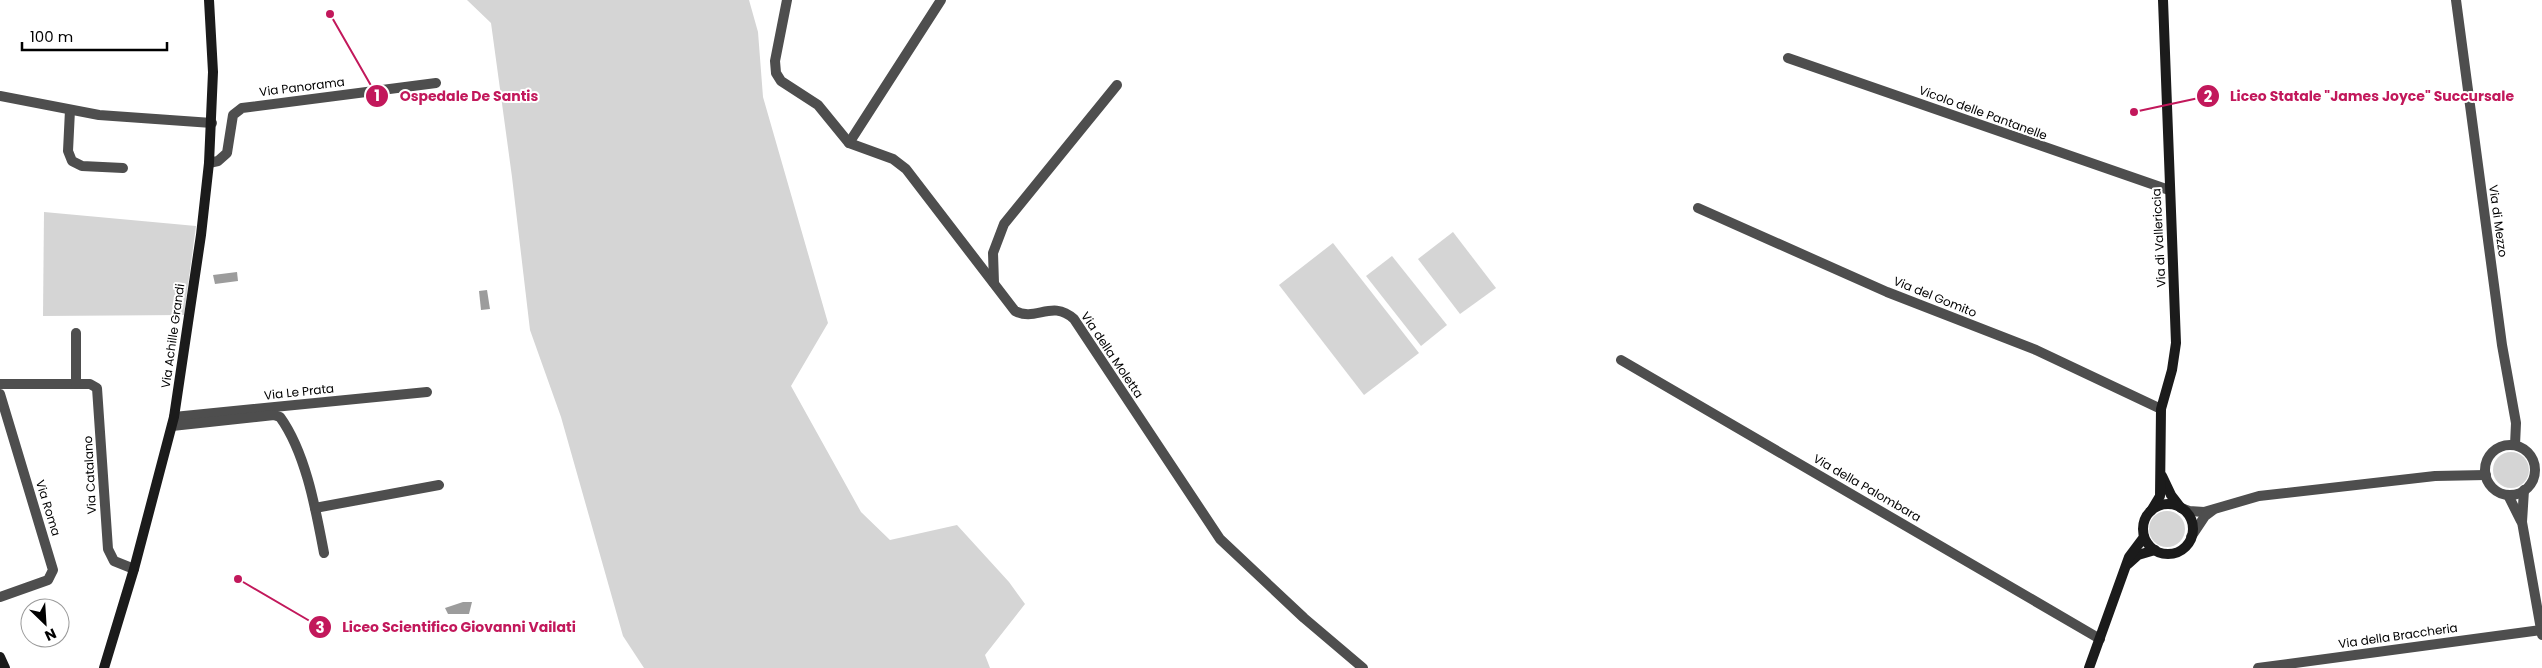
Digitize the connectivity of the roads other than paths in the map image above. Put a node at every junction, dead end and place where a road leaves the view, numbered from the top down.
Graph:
1 (209, 0) edge
2 (787, 0) edge
3 (940, 0) edge
4 (2163, 0) edge
5 (2456, 0) edge
6 (1788, 58) dead end
7 (436, 83) dead end
8 (1117, 85) dead end
9 (0, 96) edge
10 (70, 110) junction
11 (212, 123) junction
12 (849, 143) junction
13 (209, 163) junction
14 (123, 168) dead end
15 (2169, 190) junction
16 (1698, 208) dead end
17 (994, 284) junction
18 (76, 334) dead end
19 (1621, 360) dead end
20 (0, 384) edge
21 (76, 384) junction
22 (427, 392) dead end
23 (0, 394) edge
24 (2161, 409) junction
25 (173, 421) junction
26 (2515, 445) junction
27 (2161, 473) junction
28 (2486, 475) junction
29 (439, 484) dead end
30 (2524, 490) junction
31 (2508, 495) junction
32 (315, 508) junction
33 (2181, 508) junction
34 (2214, 510) junction
35 (2151, 511) junction
36 (2522, 522) junction
37 (2144, 537) junction
38 (2191, 537) junction
39 (2154, 550) junction
40 (324, 553) dead end
41 (2125, 568) junction
42 (134, 569) junction
43 (0, 597) edge
44 (2542, 632) edge
45 (2100, 639) junction
46 (0, 657) edge
47 (5, 668) edge
48 (104, 668) edge
49 (1363, 668) edge
50 (2089, 668) edge
51 (2258, 668) edge

1 - 11 street, Via Achille Grandi
2 - 12 street
3 - 12 street
4 - 15 street, Via di Vallericcia
5 - 26 street, Via di Mezzo
6 - 15 street, Vicolo delle Pantanelle
7 - 13 street, Via Panorama
8 - 17 street
9 - 10 street
10 - 11 street
10 - 14 street
11 - 13 street, Via Achille Grandi
12 - 17 street, Via della Moletta
13 - 25 street, Via Achille Grandi
15 - 24 street, Via di Vallericcia
16 - 24 street, Via del Gomito
17 - 49 street, Via della Moletta
18 - 21 street
19 - 45 street, Via della Palombara
20 - 21 street, Via Catalano
21 - 42 street, Via Catalano
22 - 25 street, Via Le Prata
23 - 43 street, Via Roma
24 - 27 street, Via di Vallericcia
25 - 32 street, Via Le Prata
25 - 42 street, Via Achille Grandi
26 - 28 street
26 - 30 street
27 - 33 street, Via di Vallericcia
27 - 35 street, Via di Vallericcia
28 - 31 street
28 - 34 street
29 - 32 street
30 - 31 street
30 - 36 street
31 - 36 street
32 - 40 street, Via Le Prata
33 - 34 street
33 - 35 street
33 - 38 street, Via di Vallericcia
34 - 38 street
35 - 37 street, Via di Vallericcia
36 - 44 street
37 - 39 street
37 - 41 street, Via di Vallericcia
38 - 39 street
39 - 41 street
41 - 45 street, Via di Vallericcia
42 - 48 street, Via Achille Grandi
44 - 51 street, Via della Braccheria
45 - 50 street, Via di Vallericcia
46 - 47 street

